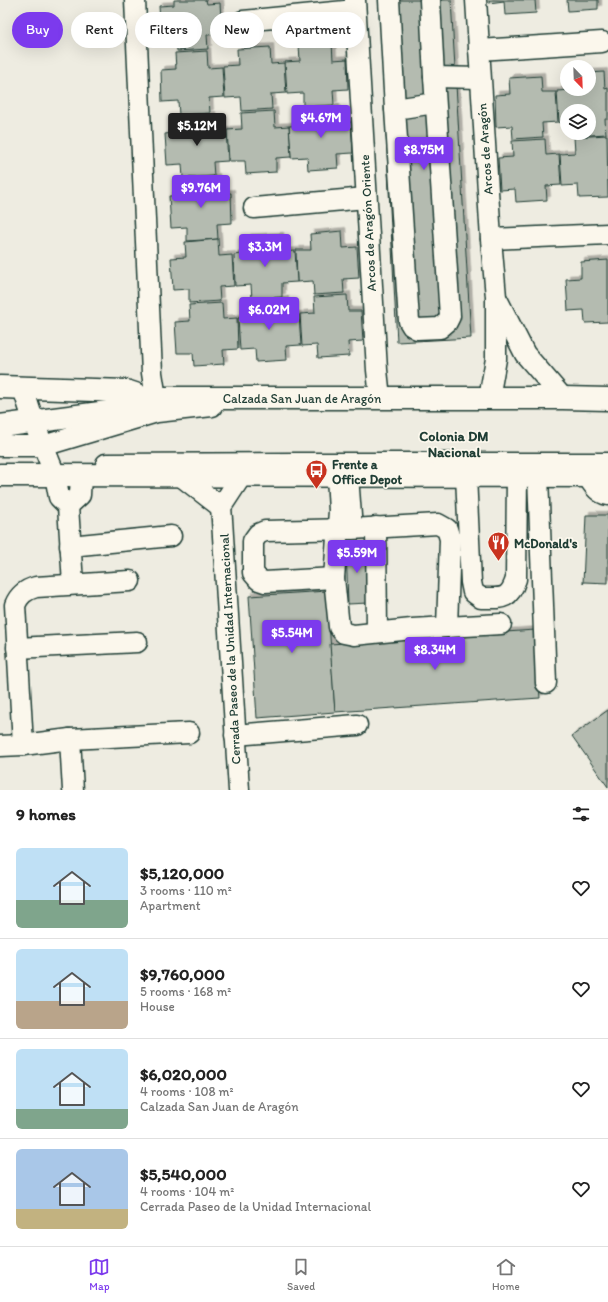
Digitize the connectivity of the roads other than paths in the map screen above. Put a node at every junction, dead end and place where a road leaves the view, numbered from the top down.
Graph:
1 (135, 0) edge
2 (389, 0) edge
3 (430, 0) edge
4 (476, 0) edge
5 (355, 5) edge
6 (264, 18) edge
7 (602, 42) dead end
8 (479, 50) junction
9 (434, 77) junction
10 (480, 78) junction
11 (435, 103) junction
12 (395, 109) junction
13 (366, 198) junction
14 (254, 208) dead end
15 (608, 234) edge
16 (491, 239) junction
17 (496, 297) junction
18 (0, 387) edge
19 (23, 388) junction
20 (380, 398) junction
21 (489, 398) junction
22 (564, 398) junction
23 (151, 399) junction
24 (608, 399) edge
25 (608, 408) edge
26 (34, 423) junction
27 (0, 426) edge
28 (0, 446) edge
29 (43, 446) junction
30 (608, 463) edge
31 (0, 466) edge
32 (53, 470) junction
33 (0, 475) edge
34 (82, 475) junction
35 (242, 475) junction
36 (517, 475) junction
37 (181, 476) junction
38 (343, 476) junction
39 (466, 476) junction
40 (538, 476) junction
41 (598, 476) edge
42 (608, 495) edge
43 (221, 507) junction
44 (68, 512) junction
45 (376, 527) junction
46 (345, 529) junction
47 (171, 536) dead end
48 (70, 546) junction
49 (334, 578) junction
50 (130, 581) dead end
51 (73, 584) junction
52 (501, 624) dead end
53 (447, 627) junction
54 (377, 632) junction
55 (137, 642) dead end
56 (17, 648) junction
57 (546, 683) dead end
58 (357, 725) dead end
59 (189, 733) dead end
60 (235, 735) junction
61 (70, 739) junction
62 (22, 745) junction
63 (0, 746) edge
64 (73, 790) edge
65 (239, 790) edge

1 - 23 street
2 - 12 street
3 - 9 street
4 - 8 street, Arcos de Aragón
5 - 6 street
5 - 13 street, Arcos de Aragón Oriente
7 - 8 street
8 - 10 street, Arcos de Aragón
9 - 10 street
9 - 11 street
10 - 16 street, Arcos de Aragón
11 - 12 street
11 - 12 street
13 - 14 street
13 - 20 street, Arcos de Aragón Oriente
15 - 16 street
16 - 17 street, Arcos de Aragón
17 - 21 street, Arcos de Aragón
17 - 22 street, Arcos de Aragón
18 - 19 main road
19 - 23 main road
19 - 26 street
20 - 21 main road, Calzada San Juan de Aragón
20 - 23 main road, Calzada San Juan de Aragón
21 - 22 main road, Calzada San Juan de Aragón
22 - 24 main road, Calzada San Juan de Aragón
23 - 26 main road, Calzada San Juan de Aragón
25 - 29 street
26 - 27 main road, Calzada San Juan de Aragón
26 - 29 street
28 - 29 street
29 - 32 street
30 - 32 street
31 - 32 street
32 - 33 main road
32 - 34 main road
32 - 44 street
34 - 37 main road
34 - 44 street
35 - 37 main road
35 - 38 main road
35 - 43 street
36 - 39 main road
36 - 39 street
36 - 40 main road
37 - 43 street
38 - 39 main road
38 - 46 street
40 - 41 main road
40 - 57 street
41 - 42 street
43 - 60 street, Cerrada Paseo de la Unidad Internacional
44 - 48 street
45 - 46 street
45 - 53 street
45 - 54 street
46 - 49 street
46 - 49 street
47 - 48 street
48 - 51 street
49 - 54 street
50 - 51 street
51 - 56 street
52 - 53 street
53 - 54 street
55 - 56 street
56 - 62 street
58 - 60 street
59 - 61 street
60 - 65 street, Cerrada Paseo de la Unidad Internacional
61 - 62 street
61 - 64 street
62 - 63 street

